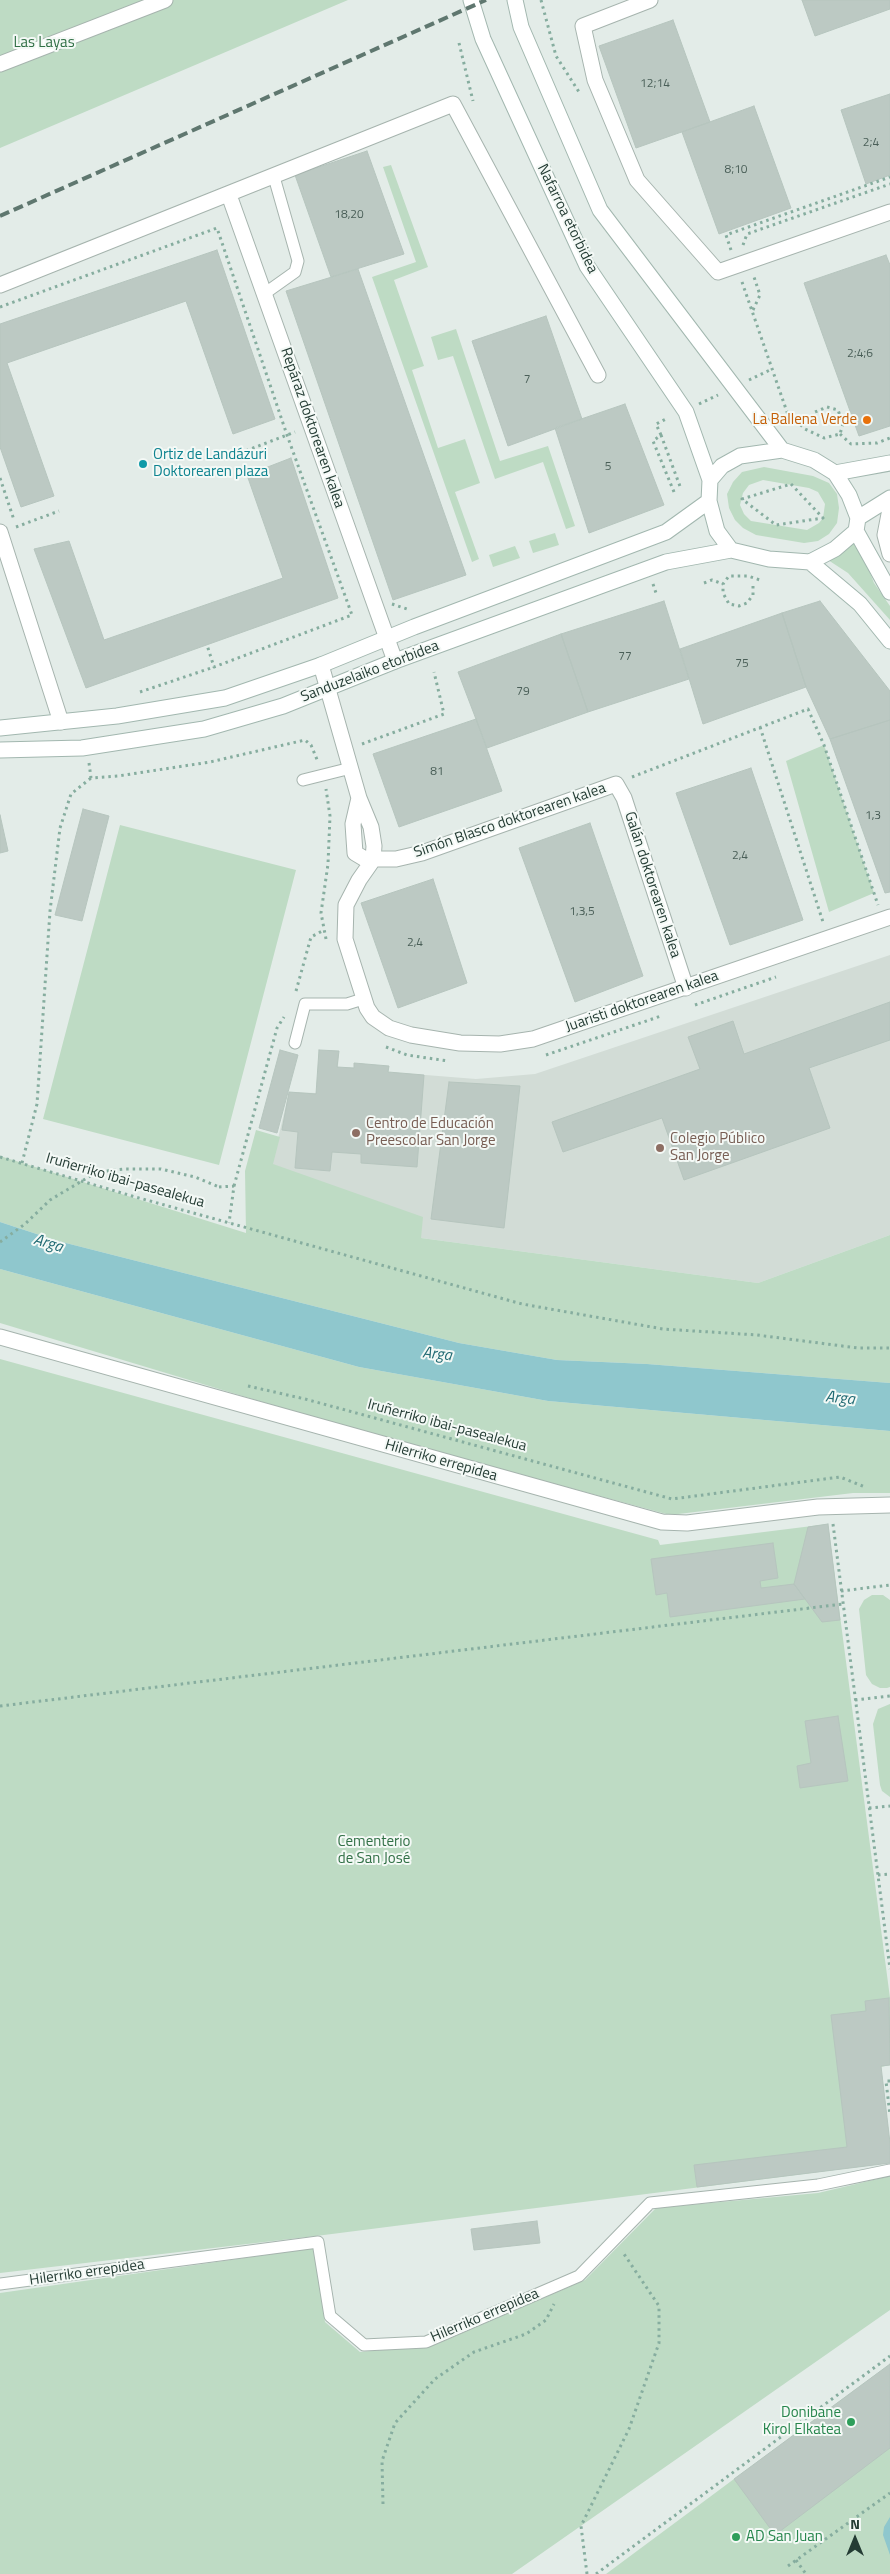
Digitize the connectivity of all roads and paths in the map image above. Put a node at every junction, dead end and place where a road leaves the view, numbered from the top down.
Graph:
1 (165, 0) edge
2 (471, 0) edge
3 (515, 0) edge
4 (650, 0) edge
5 (0, 64) edge
6 (274, 176) junction
7 (229, 195) junction
8 (890, 212) edge
9 (0, 285) edge
10 (264, 294) junction
11 (0, 307) edge
12 (752, 311) dead end
13 (772, 370) junction
14 (598, 375) dead end
15 (735, 387) junction
16 (685, 410) junction
17 (812, 424) dead end
18 (312, 426) junction
19 (840, 434) junction
20 (287, 435) junction
21 (661, 435) junction
22 (890, 438) edge
23 (782, 450) junction
24 (240, 452) dead end
25 (890, 463) edge
26 (835, 473) junction
27 (0, 478) edge
28 (710, 480) junction
29 (681, 488) dead end
30 (674, 492) dead end
31 (742, 498) joint
32 (890, 498) edge
33 (708, 501) junction
34 (890, 509) edge
35 (59, 511) dead end
36 (857, 525) junction
37 (16, 526) junction
38 (0, 532) edge
39 (18, 533) dead end
40 (731, 550) junction
41 (890, 554) edge
42 (810, 562) junction
43 (760, 580) dead end
44 (704, 583) dead end
45 (723, 584) junction
46 (753, 586) dead end
47 (890, 592) edge
48 (386, 639) junction
49 (890, 640) edge
50 (207, 645) dead end
51 (395, 660) junction
52 (321, 665) junction
53 (214, 667) junction
54 (434, 672) dead end
55 (329, 689) junction
56 (135, 694) dead end
57 (61, 722) junction
58 (0, 728) edge
59 (760, 728) junction
60 (362, 744) dead end
61 (0, 750) edge
62 (88, 757) dead end
63 (317, 759) dead end
64 (351, 768) junction
65 (91, 778) junction
66 (303, 780) dead end
67 (616, 784) junction
68 (358, 798) junction
69 (374, 860) junction
70 (886, 918) edge
71 (824, 926) dead end
72 (344, 930) junction
73 (686, 988) junction
74 (294, 997) dead end
75 (363, 999) junction
76 (287, 1013) dead end
77 (295, 1043) dead end
78 (0, 1157) edge
79 (22, 1163) junction
80 (234, 1186) junction
81 (229, 1223) junction
82 (0, 1242) edge
83 (0, 1337) edge
84 (890, 1348) edge
85 (247, 1386) dead end
86 (874, 1489) dead end
87 (890, 1505) edge
88 (832, 1521) dead end
89 (890, 1585) edge
90 (842, 1592) junction
91 (843, 1604) junction
92 (890, 1696) edge
93 (855, 1700) junction
94 (0, 1706) edge
95 (890, 1806) edge
96 (869, 1808) junction
97 (890, 1874) edge
98 (878, 1875) junction
99 (890, 1969) edge
100 (890, 2081) edge
101 (890, 2115) edge
102 (890, 2170) edge
103 (615, 2240) junction
104 (564, 2283) junction
105 (0, 2284) edge
106 (890, 2356) edge
107 (890, 2493) edge
108 (383, 2504) dead end
109 (796, 2560) junction
110 (788, 2566) dead end
111 (587, 2574) edge
112 (596, 2574) edge
113 (806, 2574) edge

1 - 5 street
2 - 16 street, Nafarroa etorbidea
3 - 15 street
4 - 8 street
6 - 7 street
6 - 10 lane
6 - 14 street
7 - 9 street
7 - 10 street, Repáraz doktorearen kalea
10 - 18 street, Repáraz doktorearen kalea
11 - 20 path
12 - 13 path
13 - 15 path
13 - 19 path
15 - 16 path
15 - 23 street
16 - 21 path
16 - 28 street, Nafarroa etorbidea
17 - 19 path
18 - 20 path
18 - 48 street, Repáraz doktorearen kalea
19 - 22 path
20 - 24 path
20 - 53 path
21 - 29 path
21 - 30 path
23 - 26 street
23 - 28 street
25 - 26 street
26 - 36 street
27 - 37 path
28 - 33 street
31 - 31 path
32 - 36 street
33 - 40 street
33 - 48 street, Sanduzelaiko etorbidea
34 - 41 street
35 - 37 path
36 - 42 street
36 - 47 street
37 - 39 path
38 - 57 street
40 - 42 street
40 - 51 street, Sanduzelaiko etorbidea
42 - 49 street
43 - 45 path
44 - 45 path
45 - 46 path
48 - 51 street, Repáraz doktorearen kalea
48 - 52 street, Sanduzelaiko etorbidea
50 - 53 path
51 - 55 street, Sanduzelaiko etorbidea
52 - 55 street
52 - 57 street, Sanduzelaiko etorbidea
53 - 56 path
54 - 60 path
55 - 61 street, Sanduzelaiko etorbidea
55 - 64 street
57 - 58 street, Sanduzelaiko etorbidea
59 - 67 path
59 - 70 path
59 - 71 path
62 - 65 path
63 - 65 path
64 - 66 lane
64 - 68 street
65 - 79 path
67 - 69 street, Simón Blasco doktorearen kalea
67 - 73 street, Galán doktorearen kalea
68 - 69 street
68 - 69 street
69 - 72 street
70 - 73 street, Juaristi doktorearen kalea
72 - 74 path
72 - 75 street
73 - 75 street, Juaristi doktorearen kalea
75 - 77 lane
76 - 80 path
78 - 79 path, Iruñerriko ibai-pasealekua
79 - 81 path, Iruñerriko ibai-pasealekua
80 - 81 path
80 - 82 path, bridge
81 - 84 path, Iruñerriko ibai-pasealekua
83 - 87 street, Hilerriko errepidea
85 - 86 path, Iruñerriko ibai-pasealekua
88 - 90 path
89 - 90 path
90 - 91 path
91 - 93 path
91 - 94 path
92 - 93 path
93 - 96 path
95 - 96 path
96 - 98 path
97 - 98 path
98 - 99 path
100 - 101 path
102 - 103 lane, Hilerriko errepidea
103 - 104 lane, Hilerriko errepidea
103 - 111 path
104 - 105 lane, Hilerriko errepidea
104 - 108 path
106 - 112 path
107 - 109 path
109 - 110 path
109 - 113 path

